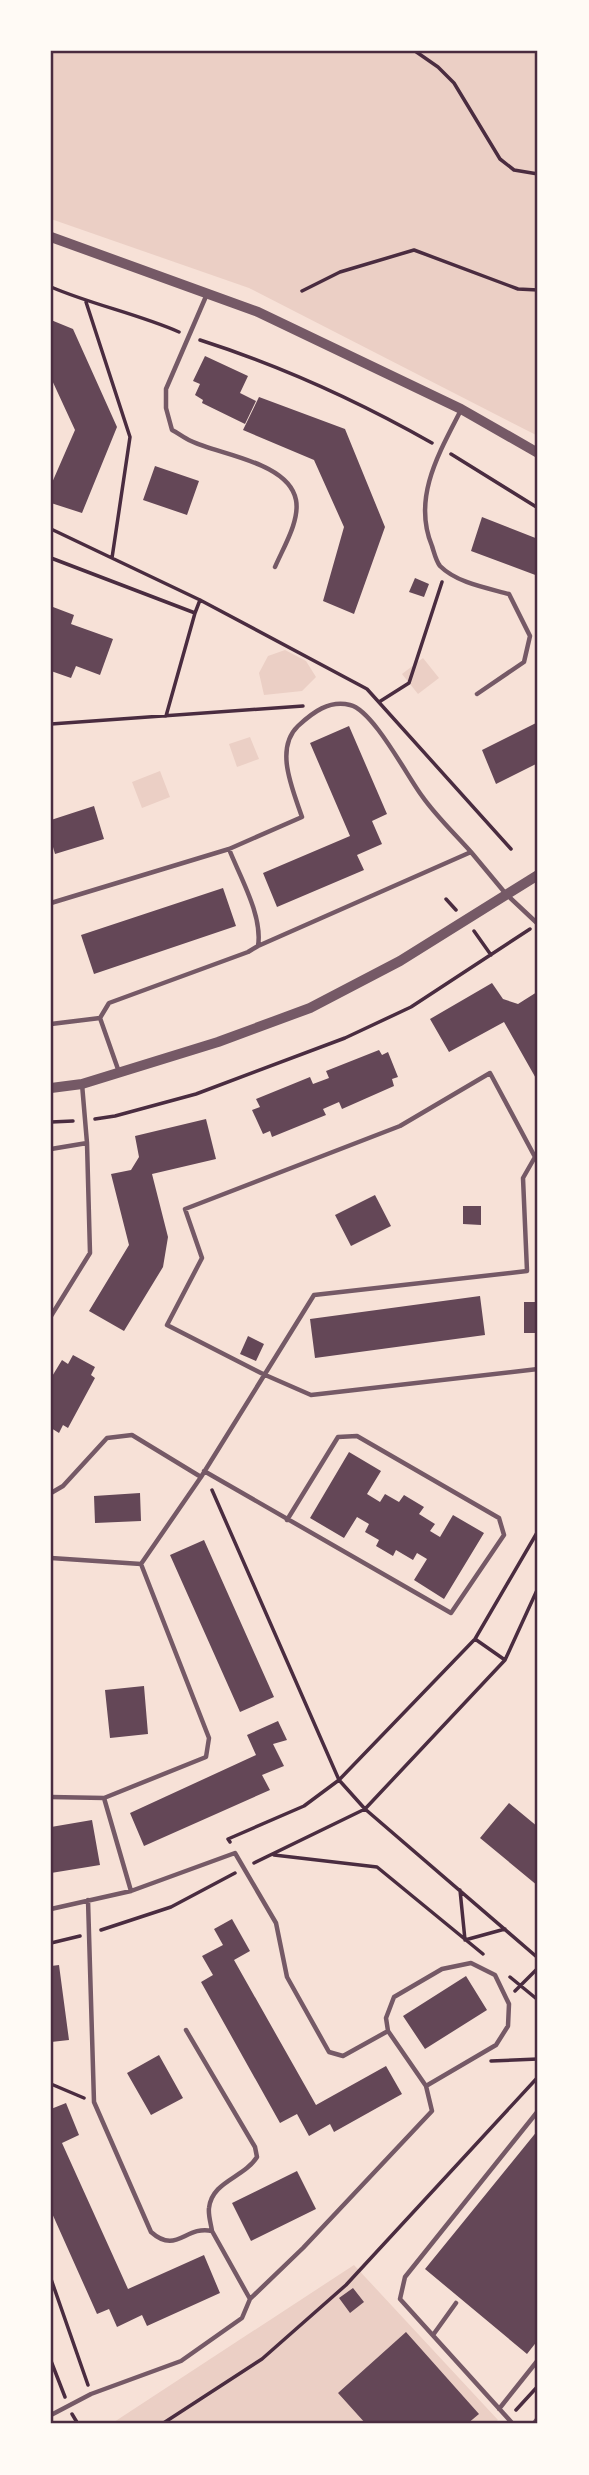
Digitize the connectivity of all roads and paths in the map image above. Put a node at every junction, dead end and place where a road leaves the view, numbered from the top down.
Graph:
1 (415, 51) edge
2 (538, 174) edge
3 (51, 237) edge
4 (51, 288) edge
5 (538, 290) edge
6 (302, 291) dead end
7 (207, 293) junction
8 (86, 302) junction
9 (188, 336) junction
10 (461, 409) junction
11 (442, 448) junction
12 (538, 453) edge
13 (538, 508) edge
14 (51, 529) edge
15 (51, 558) edge
16 (112, 558) junction
17 (275, 567) dead end
18 (446, 570) junction
19 (200, 600) junction
20 (195, 613) junction
21 (477, 694) dead end
22 (379, 702) junction
23 (329, 704) junction
24 (166, 716) junction
25 (51, 724) edge
26 (229, 849) junction
27 (511, 849) dead end
28 (471, 852) junction
29 (538, 875) edge
30 (506, 894) junction
31 (51, 903) edge
32 (538, 924) edge
33 (258, 946) junction
34 (100, 1018) junction
35 (51, 1024) edge
36 (119, 1072) junction
37 (82, 1084) junction
38 (51, 1088) edge
39 (85, 1120) junction
40 (51, 1122) edge
41 (87, 1143) junction
42 (51, 1149) edge
43 (536, 1156) edge
44 (51, 1316) edge
45 (538, 1369) edge
46 (263, 1374) junction
47 (204, 1471) junction
48 (201, 1477) junction
49 (51, 1493) edge
50 (287, 1520) junction
51 (538, 1531) edge
52 (537, 1541) edge
53 (51, 1558) edge
54 (141, 1564) junction
55 (538, 1588) edge
56 (475, 1639) junction
57 (505, 1660) junction
58 (339, 1780) junction
59 (51, 1797) edge
60 (104, 1798) junction
61 (365, 1809) junction
62 (235, 1853) junction
63 (272, 1854) junction
64 (244, 1868) junction
65 (460, 1890) junction
66 (131, 1891) junction
67 (88, 1900) junction
68 (51, 1909) edge
69 (505, 1929) junction
70 (89, 1934) junction
71 (465, 1940) junction
72 (51, 1943) edge
73 (483, 1955) dead end
74 (538, 1958) edge
75 (538, 1968) edge
76 (502, 1970) dead end
77 (520, 1986) junction
78 (507, 1999) junction
79 (538, 2000) edge
80 (186, 2030) dead end
81 (388, 2031) junction
82 (538, 2059) edge
83 (467, 2062) junction
84 (538, 2077) edge
85 (51, 2084) edge
86 (426, 2086) junction
87 (94, 2102) junction
88 (538, 2111) edge
89 (212, 2231) junction
90 (51, 2279) edge
91 (250, 2299) junction
92 (456, 2302) dead end
93 (433, 2336) junction
94 (538, 2360) edge
95 (51, 2361) edge
96 (538, 2386) edge
97 (91, 2394) junction
98 (69, 2406) junction
99 (499, 2409) junction
100 (51, 2416) edge
101 (508, 2419) junction
102 (538, 2420) edge
103 (78, 2424) edge
104 (162, 2424) edge
105 (513, 2424) edge
106 (534, 2424) edge

1 - 2 path
3 - 7 street
4 - 8 path
5 - 6 path
7 - 9 lane
7 - 10 street
8 - 9 path
8 - 16 path
9 - 11 path
9 - 17 lane
10 - 11 lane
10 - 12 street
11 - 13 path
11 - 18 lane
14 - 16 path
15 - 20 path
16 - 19 path
18 - 21 lane
18 - 22 path
19 - 20 path
19 - 22 path
20 - 24 path
22 - 27 path
23 - 24 path
23 - 26 lane
23 - 28 lane
24 - 25 path
26 - 31 lane
26 - 33 lane
28 - 30 lane
28 - 33 lane
29 - 30 street
30 - 32 lane
30 - 36 street
32 - 39 path
33 - 34 lane
34 - 35 lane
34 - 36 lane
36 - 37 street
37 - 38 street
37 - 39 lane
39 - 40 path
39 - 41 lane
41 - 42 lane
41 - 44 lane
43 - 46 lane
43 - 46 lane
45 - 46 lane
46 - 47 lane
47 - 48 lane
47 - 50 lane
47 - 58 path
48 - 49 lane
48 - 54 lane
50 - 50 lane
51 - 52 path
52 - 56 path
53 - 54 lane
54 - 60 lane
55 - 57 path
56 - 57 path
56 - 58 path
57 - 61 path
58 - 61 path
58 - 62 path
59 - 60 lane
60 - 66 lane
61 - 63 path
61 - 65 path
62 - 64 lane
62 - 66 lane
63 - 64 path
63 - 71 path
64 - 70 path
64 - 81 lane
65 - 69 path
65 - 71 path
66 - 67 lane
67 - 68 lane
67 - 70 lane
69 - 71 path
69 - 74 path
70 - 72 path
70 - 87 lane
71 - 73 path
75 - 77 path
76 - 77 path
77 - 78 path
77 - 79 path
78 - 81 lane
78 - 83 lane
80 - 89 lane
81 - 86 lane
82 - 83 path
83 - 86 lane
84 - 104 path
85 - 87 path
86 - 91 lane
87 - 89 lane
88 - 93 lane
89 - 91 lane
90 - 97 path
91 - 97 lane
92 - 93 lane
93 - 99 lane
94 - 99 lane
95 - 98 path
96 - 101 path
97 - 98 lane
98 - 100 lane
98 - 103 path
99 - 101 lane
101 - 105 lane
102 - 106 street

